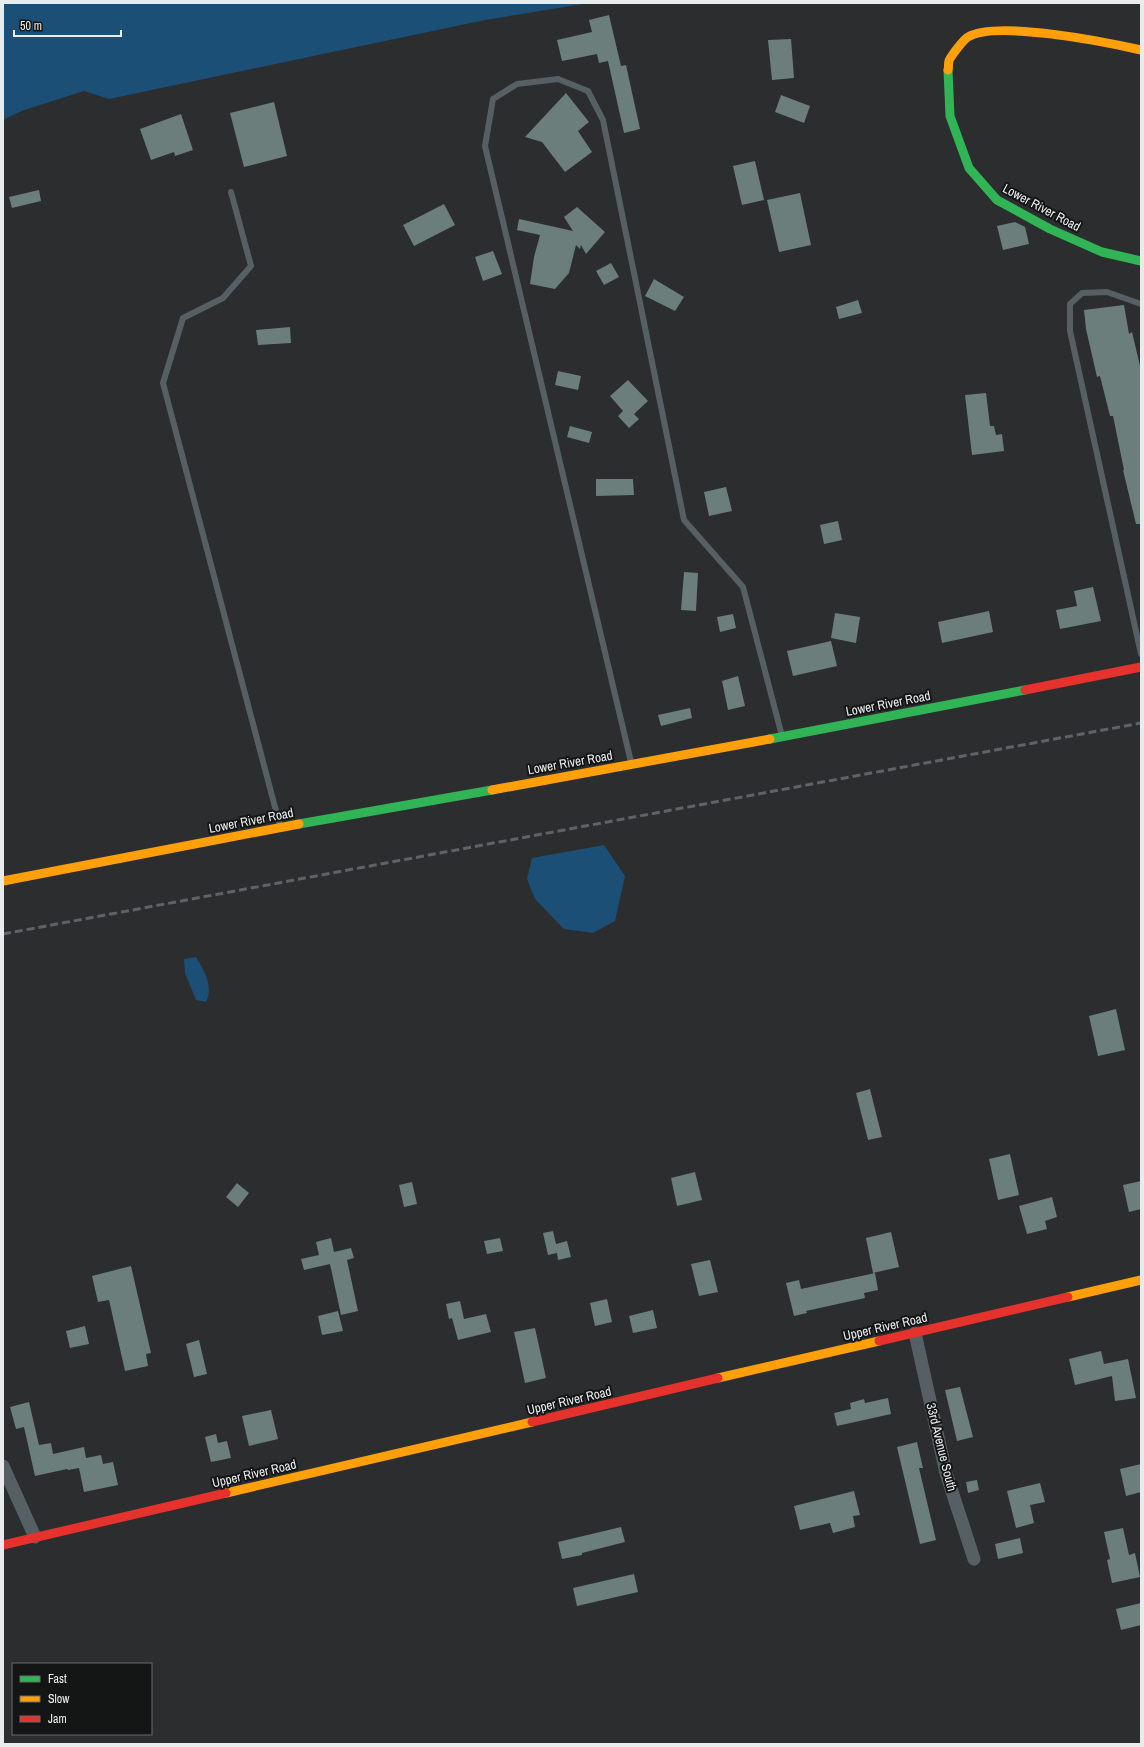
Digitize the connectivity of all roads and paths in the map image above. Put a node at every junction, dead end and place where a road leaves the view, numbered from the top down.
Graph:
1 (1141, 50) edge
2 (231, 192) dead end
3 (1141, 261) edge
4 (1141, 304) edge
5 (1141, 654) edge
6 (1141, 667) edge
7 (782, 737) junction
8 (631, 764) junction
9 (280, 828) junction
10 (3, 881) edge
11 (1141, 1280) edge
12 (915, 1333) junction
13 (3, 1466) edge
14 (36, 1537) junction
15 (3, 1545) edge
16 (974, 1559) dead end

1 - 3 street, Lower River Road
2 - 9 lane
4 - 5 lane
6 - 7 street, Lower River Road
7 - 8 street, Lower River Road
7 - 8 lane
8 - 9 street, Lower River Road
9 - 10 street, Lower River Road
11 - 12 street, Upper River Road
12 - 14 street, Upper River Road
12 - 16 street, 33rd Avenue South
13 - 14 street
14 - 15 street, Upper River Road

